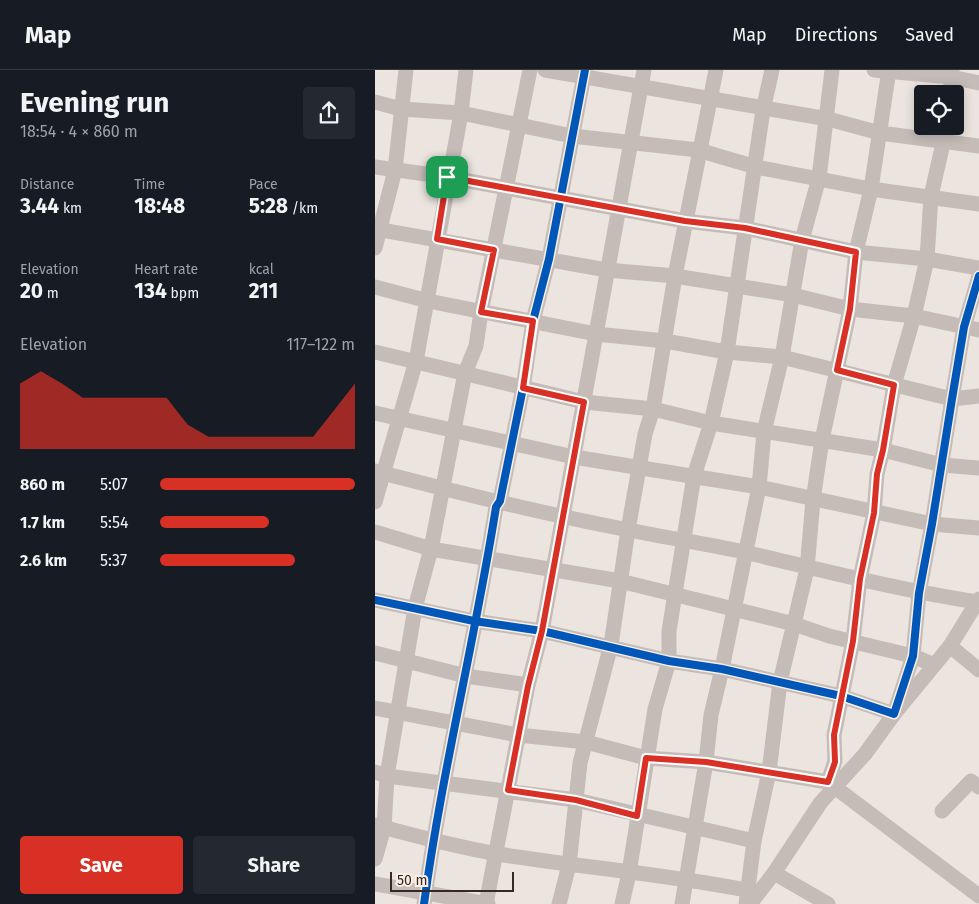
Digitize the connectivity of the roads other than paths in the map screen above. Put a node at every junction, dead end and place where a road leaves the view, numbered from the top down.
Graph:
1 (406, 70) edge
2 (465, 70) edge
3 (530, 70) edge
4 (545, 70) edge
5 (644, 70) edge
6 (716, 70) edge
7 (772, 70) edge
8 (832, 70) edge
9 (884, 71) edge
10 (584, 74) edge
11 (952, 74) edge
12 (979, 83) edge
13 (640, 88) junction
14 (710, 98) junction
15 (375, 102) edge
16 (401, 109) junction
17 (763, 110) junction
18 (461, 113) junction
19 (828, 120) junction
20 (518, 126) junction
21 (880, 133) junction
22 (914, 133) edge
23 (946, 135) edge
24 (951, 135) edge
25 (572, 136) junction
26 (631, 141) junction
27 (979, 146) edge
28 (698, 150) junction
29 (375, 167) edge
30 (755, 167) junction
31 (395, 170) junction
32 (447, 177) junction
33 (819, 178) junction
34 (506, 188) junction
35 (871, 189) junction
36 (559, 196) junction
37 (931, 196) junction
38 (979, 204) edge
39 (619, 208) junction
40 (685, 221) junction
41 (745, 228) junction
42 (378, 229) edge
43 (437, 239) junction
44 (802, 240) junction
45 (375, 248) edge
46 (494, 250) junction
47 (856, 252) junction
48 (549, 259) junction
49 (927, 259) junction
50 (979, 268) edge
51 (607, 270) junction
52 (675, 276) junction
53 (979, 276) edge
54 (375, 287) edge
55 (738, 287) junction
56 (793, 295) junction
57 (428, 301) junction
58 (850, 309) junction
59 (481, 312) junction
60 (914, 316) junction
61 (533, 321) junction
62 (972, 328) edge
63 (596, 334) junction
64 (665, 341) junction
65 (375, 352) edge
66 (727, 352) junction
67 (782, 357) junction
68 (416, 361) junction
69 (837, 370) junction
70 (465, 373) junction
71 (894, 385) junction
72 (523, 388) junction
73 (979, 396) edge
74 (952, 399) junction
75 (584, 402) junction
76 (653, 409) junction
77 (375, 413) edge
78 (397, 420) junction
79 (711, 423) junction
80 (453, 429) junction
81 (764, 432) junction
82 (822, 440) junction
83 (512, 443) junction
84 (883, 450) junction
85 (574, 457) junction
86 (942, 465) junction
87 (640, 467) junction
88 (979, 468) edge
89 (379, 472) edge
90 (694, 476) junction
91 (759, 488) junction
92 (441, 489) junction
93 (813, 500) junction
94 (375, 502) edge
95 (500, 502) junction
96 (874, 513) junction
97 (563, 516) junction
98 (932, 524) junction
99 (979, 528) edge
100 (628, 530) junction
101 (375, 532) edge
102 (683, 540) junction
103 (431, 549) junction
104 (745, 552) junction
105 (488, 558) junction
106 (554, 568) junction
107 (807, 569) junction
108 (860, 579) junction
109 (619, 581) junction
110 (919, 593) junction
111 (675, 596) junction
112 (375, 600) edge
113 (978, 600) edge
114 (415, 608) junction
115 (734, 610) junction
116 (475, 621) junction
117 (794, 624) junction
118 (542, 631) junction
119 (853, 641) junction
120 (611, 646) junction
121 (951, 646) junction
122 (375, 653) edge
123 (913, 656) junction
124 (406, 660) junction
125 (669, 661) junction
126 (935, 665) junction
127 (722, 669) junction
128 (979, 670) edge
129 (466, 676) junction
130 (780, 682) junction
131 (528, 686) junction
132 (841, 696) junction
133 (375, 708) edge
134 (398, 714) junction
135 (894, 714) junction
136 (456, 724) junction
137 (518, 735) junction
138 (586, 742) junction
139 (646, 758) junction
140 (706, 762) junction
141 (769, 772) junction
142 (381, 774) edge
143 (445, 784) junction
144 (831, 784) junction
145 (979, 787) edge
146 (508, 790) junction
147 (576, 800) junction
148 (942, 810) dead end
149 (637, 816) junction
150 (379, 827) edge
151 (695, 828) junction
152 (433, 840) junction
153 (754, 841) junction
154 (495, 854) junction
155 (375, 859) edge
156 (569, 865) junction
157 (629, 873) junction
158 (774, 873) junction
159 (685, 879) junction
160 (375, 884) edge
161 (979, 896) edge
162 (425, 899) edge
163 (747, 899) edge
164 (487, 904) edge
165 (559, 904) edge
166 (622, 904) edge
167 (682, 904) edge
168 (828, 904) edge

1 - 16 street
2 - 18 street
3 - 20 street
4 - 10 street
5 - 13 street
6 - 14 street
7 - 17 street
8 - 19 street
9 - 11 street
9 - 21 street
10 - 13 street
10 - 25 street
11 - 12 street
13 - 14 street
13 - 26 street
14 - 17 street
14 - 28 street
15 - 16 street
16 - 18 street
16 - 31 street
17 - 19 street
17 - 30 street
18 - 20 street
18 - 32 street
19 - 21 street
19 - 33 street
20 - 25 street
20 - 34 street
21 - 22 street
21 - 35 street
23 - 37 street
24 - 27 street
25 - 26 street
25 - 36 street
26 - 28 street
26 - 39 street
28 - 30 street
28 - 40 street
29 - 31 street
30 - 33 street
30 - 41 street
31 - 32 street
31 - 42 street
32 - 34 street
32 - 43 street
33 - 35 street
33 - 44 street
34 - 36 street
34 - 46 street
35 - 37 street
35 - 47 street
36 - 39 street
36 - 48 street
37 - 38 street
37 - 49 street
39 - 40 street
39 - 51 street
40 - 41 street
40 - 52 street
41 - 44 street
41 - 55 street
42 - 43 street
42 - 45 street
43 - 46 street
43 - 57 street
44 - 47 street
44 - 56 street
46 - 48 street
46 - 59 street
47 - 49 street
47 - 58 street
48 - 51 street
48 - 61 street
49 - 50 street
49 - 60 street
51 - 52 street
51 - 63 street
52 - 55 street
52 - 64 street
53 - 62 street
54 - 57 street
55 - 56 street
55 - 66 street
56 - 58 street
56 - 67 street
57 - 59 street
57 - 68 street
58 - 60 street
58 - 69 street
59 - 61 street
59 - 70 street
60 - 62 street
60 - 71 street
61 - 63 street
61 - 72 street
62 - 74 street
63 - 64 street
63 - 75 street
64 - 66 street
64 - 76 street
65 - 68 street
66 - 67 street
66 - 79 street
67 - 69 street
67 - 81 street
68 - 70 street
68 - 78 street
69 - 71 street
69 - 82 street
70 - 72 street
70 - 80 street
71 - 74 street
71 - 84 street
72 - 75 street
72 - 83 street
73 - 74 street
74 - 86 street
75 - 76 street
75 - 85 street
76 - 79 street
76 - 87 street
77 - 78 street
78 - 80 street
78 - 89 street
79 - 81 street
79 - 90 street
80 - 83 street
80 - 92 street
81 - 82 street
81 - 91 street
82 - 84 street
82 - 93 street
83 - 85 street
83 - 95 street
84 - 86 street
84 - 96 street
85 - 87 street
85 - 97 street
86 - 88 street
86 - 98 street
87 - 90 street
87 - 100 street
89 - 92 street
89 - 94 street
90 - 91 street
90 - 102 street
91 - 93 street
91 - 104 street
92 - 95 street
92 - 103 street
93 - 96 street
93 - 107 street
95 - 97 street
95 - 105 street
96 - 98 street
96 - 108 street
97 - 100 street
97 - 106 street
98 - 99 street
98 - 110 street
100 - 102 street
100 - 109 street
101 - 103 street
102 - 104 street
102 - 111 street
103 - 105 street
103 - 114 street
104 - 107 street
104 - 115 street
105 - 106 street
105 - 116 street
106 - 109 street
106 - 118 street
107 - 108 street
107 - 117 street
108 - 110 street
108 - 119 street
109 - 111 street
109 - 120 street
110 - 113 street
110 - 123 street
111 - 115 street
111 - 125 street
112 - 114 street
113 - 121 street
114 - 116 street
114 - 124 street
115 - 117 street
115 - 127 street
116 - 118 street
116 - 129 street
117 - 119 street
117 - 130 street
118 - 120 street
118 - 131 street
119 - 123 street
119 - 132 street
120 - 125 street
120 - 138 street
121 - 126 street
121 - 128 street
122 - 124 street
123 - 126 street
123 - 135 street
124 - 129 street
124 - 134 street
125 - 127 street
125 - 139 street
126 - 135 street
127 - 130 street
127 - 140 street
129 - 131 street
129 - 136 street
130 - 132 street
130 - 141 street
131 - 137 street
132 - 135 street
132 - 144 street
133 - 134 street
134 - 136 street
134 - 142 street
135 - 144 street
136 - 137 street
136 - 143 street
137 - 138 street
137 - 146 street
138 - 139 street
138 - 147 street
139 - 140 street
139 - 149 street
140 - 141 street
140 - 151 street
141 - 144 street
141 - 153 street
142 - 143 street
142 - 150 street
143 - 146 street
143 - 152 street
144 - 158 street
144 - 161 street
145 - 148 street
146 - 147 street
146 - 154 street
147 - 149 street
147 - 156 street
149 - 151 street
149 - 157 street
150 - 152 street
150 - 155 street
151 - 153 street
151 - 159 street
152 - 154 street
152 - 162 street
153 - 163 street
154 - 156 street
154 - 164 street
156 - 157 street
156 - 165 street
157 - 159 street
157 - 166 street
158 - 163 street
158 - 168 street
159 - 163 street
159 - 167 street
160 - 162 street
162 - 164 street

